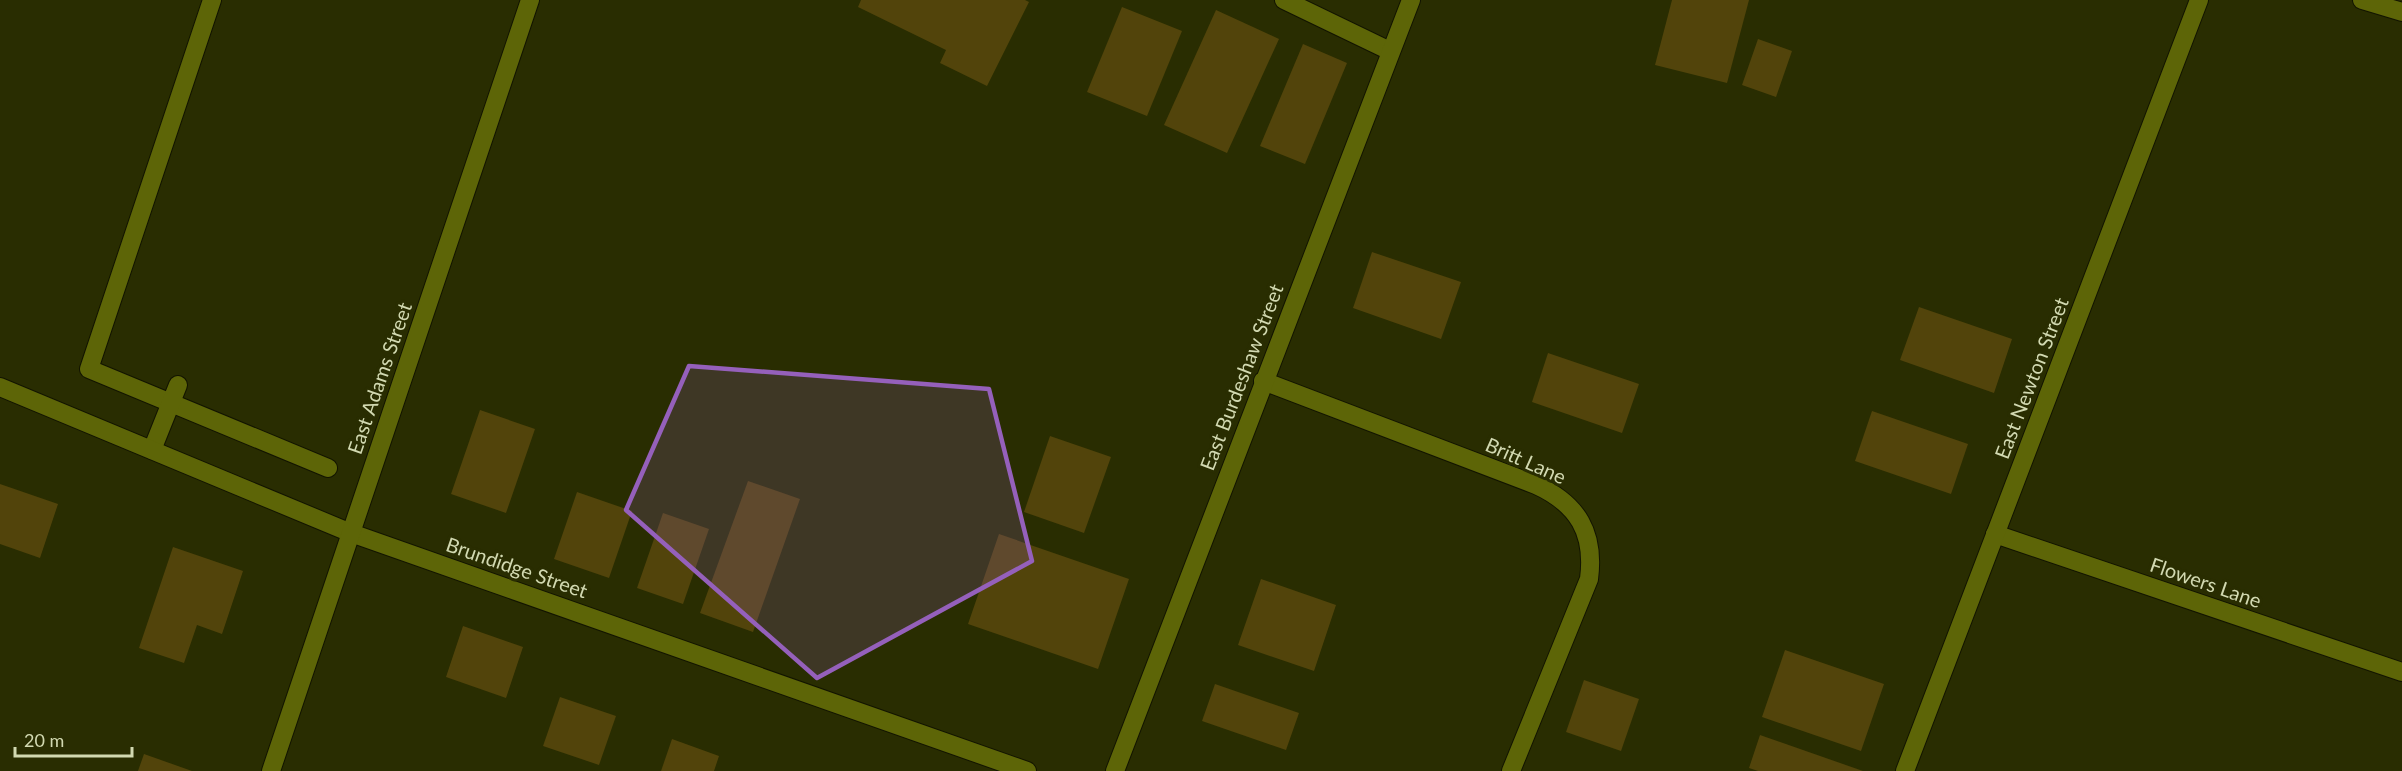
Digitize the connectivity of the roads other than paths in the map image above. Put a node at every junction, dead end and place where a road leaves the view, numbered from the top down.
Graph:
1 (212, 0) edge
2 (530, 0) edge
3 (1284, 0) edge
4 (1411, 0) edge
5 (2199, 0) edge
6 (2362, 0) edge
7 (2402, 12) edge
8 (1390, 51) junction
9 (1263, 381) junction
10 (178, 385) dead end
11 (0, 387) edge
12 (171, 403) junction
13 (153, 450) junction
14 (328, 468) dead end
15 (351, 533) junction
16 (1995, 534) junction
17 (2402, 672) edge
18 (271, 771) edge
19 (1027, 771) edge
20 (1115, 771) edge
21 (1511, 771) edge
22 (1905, 771) edge

1 - 12 street
2 - 15 street, East Adams Street
3 - 8 street
4 - 8 street, East Burdeshaw Street
5 - 16 street, East Newton Street
6 - 7 street
8 - 9 street, East Burdeshaw Street
9 - 20 street, East Burdeshaw Street
9 - 21 street, Britt Lane
10 - 12 street
11 - 13 street, Brundidge Street
12 - 13 street
12 - 14 street
13 - 15 street, Brundidge Street
15 - 18 street, East Adams Street
15 - 19 street, Brundidge Street
16 - 17 street, Flowers Lane
16 - 22 street, East Newton Street

